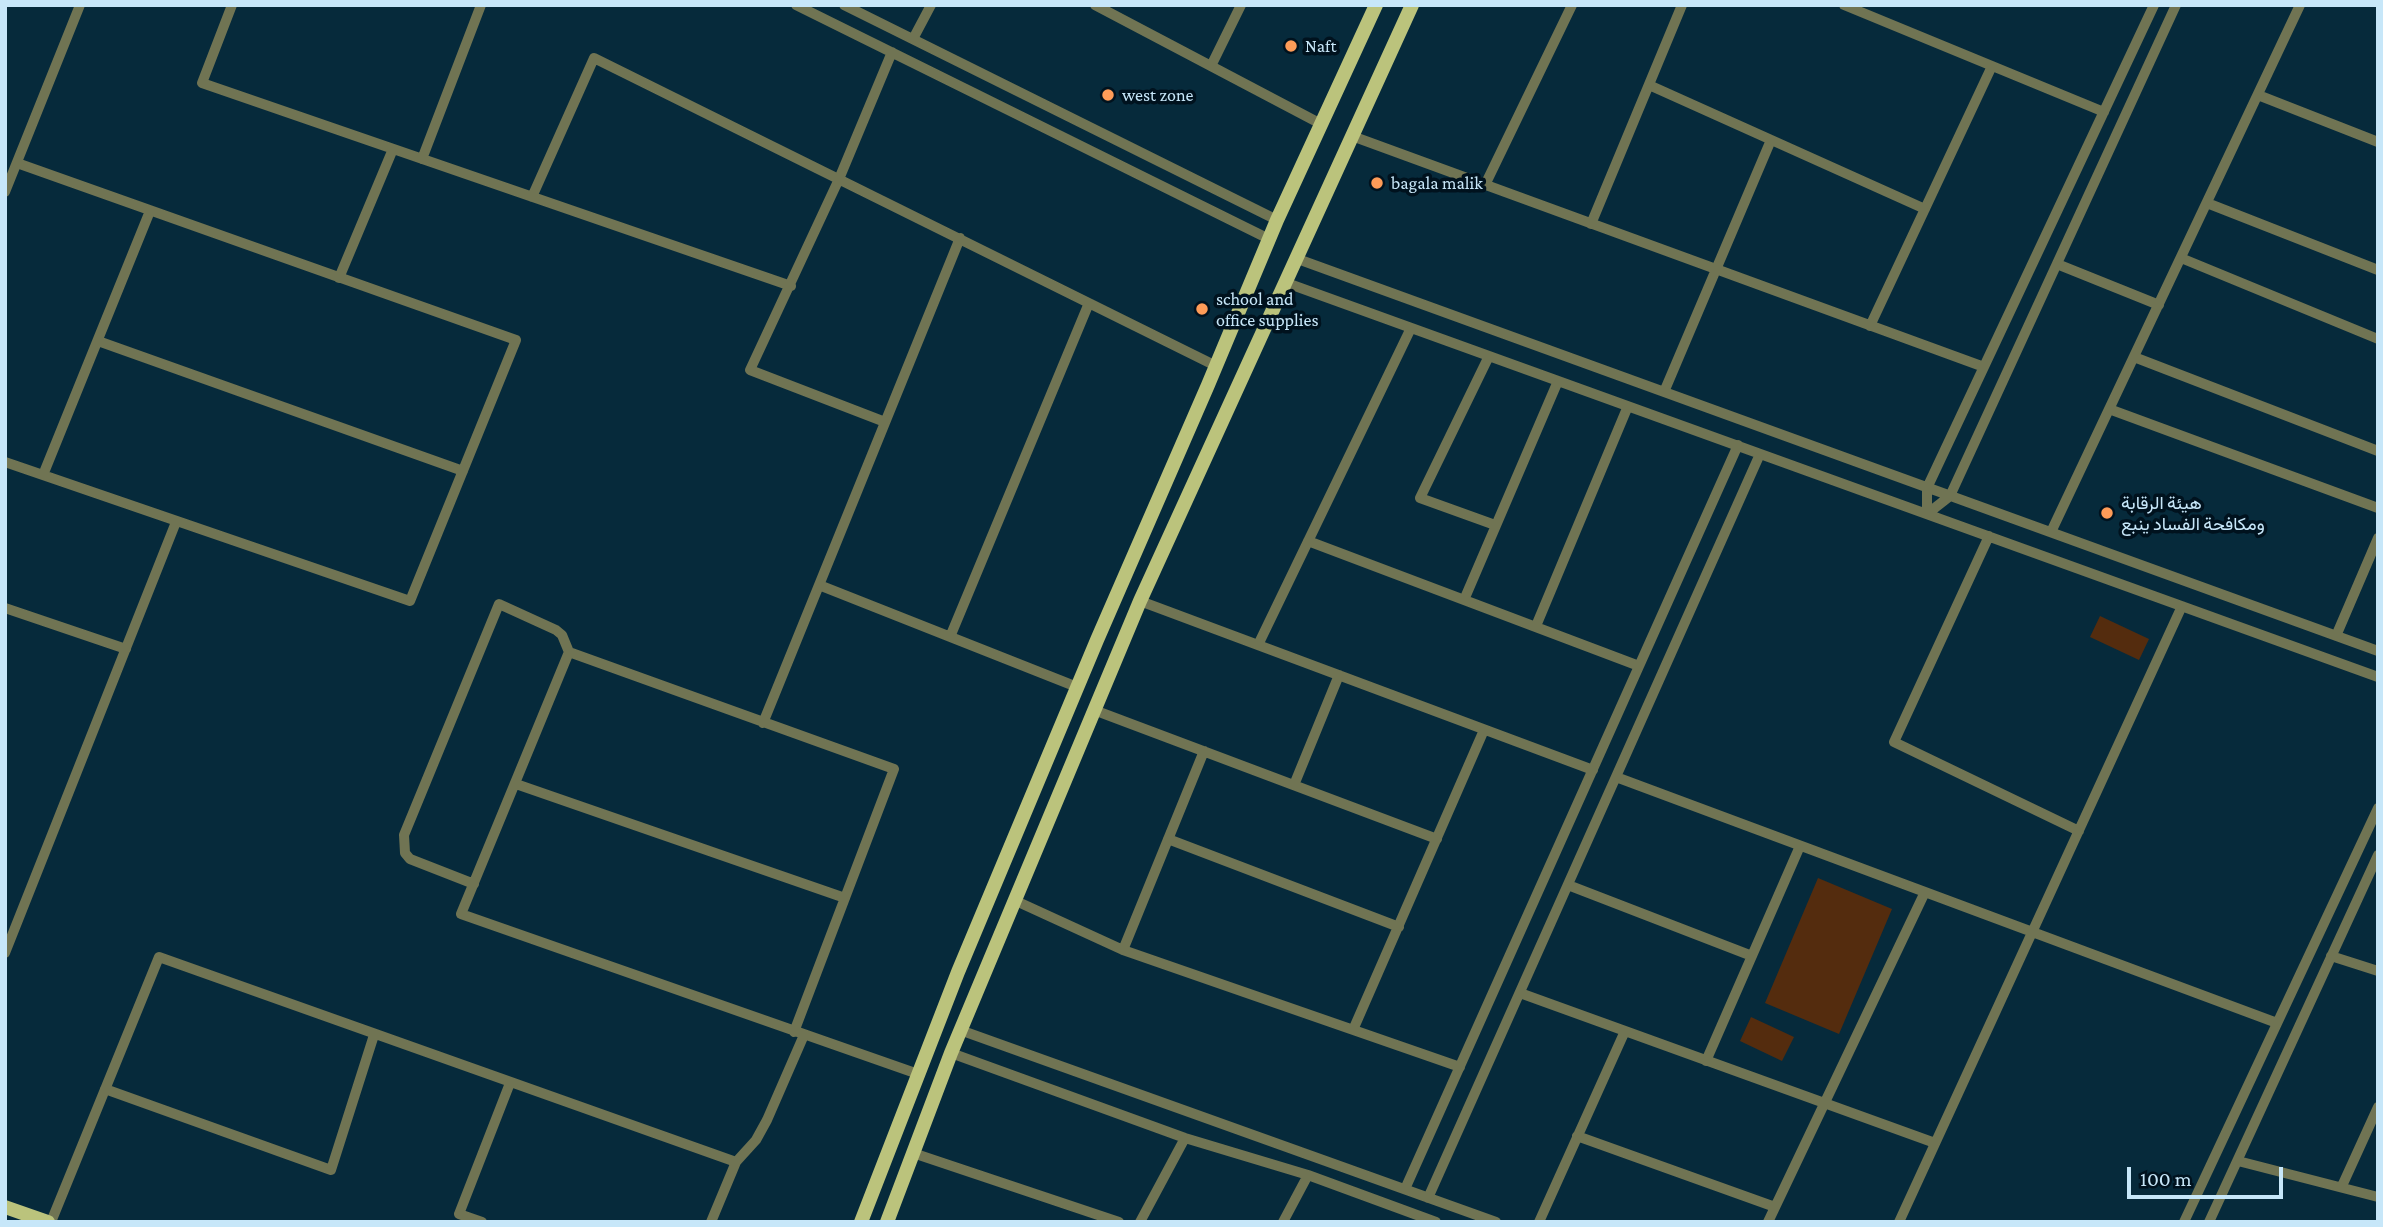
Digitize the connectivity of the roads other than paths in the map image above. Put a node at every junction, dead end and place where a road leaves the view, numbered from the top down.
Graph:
1 (80, 5) edge
2 (232, 5) edge
3 (481, 5) edge
4 (796, 5) edge
5 (845, 5) edge
6 (931, 5) edge
7 (1095, 5) edge
8 (1241, 5) edge
9 (1377, 5) edge
10 (1412, 5) edge
11 (1572, 5) edge
12 (1682, 5) edge
13 (1844, 5) edge
14 (2154, 5) edge
15 (2176, 5) edge
16 (2300, 5) edge
17 (913, 39) junction
18 (891, 52) junction
19 (1211, 66) junction
20 (1992, 66) junction
21 (1649, 85) junction
22 (2258, 95) junction
23 (2104, 112) junction
24 (1321, 124) junction
25 (1352, 136) junction
26 (1771, 140) junction
27 (2378, 142) edge
28 (393, 149) junction
29 (422, 159) junction
30 (17, 163) junction
31 (839, 179) junction
32 (1485, 185) junction
33 (5, 192) edge
34 (532, 197) junction
35 (2207, 203) junction
36 (1925, 209) junction
37 (150, 211) junction
38 (1277, 220) junction
39 (1591, 224) junction
40 (960, 238) junction
41 (1269, 239) junction
42 (1295, 258) junction
43 (2181, 258) junction
44 (2057, 264) junction
45 (1715, 269) junction
46 (2378, 270) edge
47 (339, 278) junction
48 (1284, 282) junction
49 (791, 286) junction
50 (1089, 303) junction
51 (2159, 305) junction
52 (1870, 326) junction
53 (1411, 328) junction
54 (2378, 339) edge
55 (98, 341) junction
56 (1489, 356) junction
57 (2134, 358) junction
58 (1216, 366) junction
59 (1984, 367) junction
60 (1558, 381) junction
61 (1664, 392) junction
62 (1628, 406) junction
63 (2109, 410) junction
64 (885, 422) junction
65 (1738, 445) junction
66 (2378, 451) edge
67 (1760, 454) junction
68 (5, 461) edge
69 (463, 471) junction
70 (43, 475) junction
71 (1927, 488) junction
72 (1950, 496) junction
73 (2378, 508) edge
74 (1927, 514) junction
75 (176, 522) junction
76 (1495, 525) junction
77 (2051, 532) junction
78 (1989, 536) junction
79 (2378, 538) edge
80 (1308, 541) junction
81 (819, 585) junction
82 (1465, 600) junction
83 (1140, 601) junction
84 (2182, 606) junction
85 (5, 608) edge
86 (1536, 626) junction
87 (2336, 636) junction
88 (950, 637) junction
89 (1258, 645) junction
90 (126, 649) junction
91 (2378, 651) edge
92 (569, 652) junction
93 (1639, 666) junction
94 (1339, 675) junction
95 (2378, 677) edge
96 (1077, 687) junction
97 (1094, 710) junction
98 (763, 723) junction
99 (1484, 730) junction
100 (1204, 751) junction
101 (1593, 770) junction
102 (1616, 778) junction
103 (516, 785) junction
104 (1294, 785) junction
105 (2378, 808) edge
106 (2079, 831) junction
107 (1168, 839) junction
108 (1437, 839) junction
109 (1800, 846) junction
110 (2378, 855) edge
111 (474, 884) junction
112 (1568, 885) junction
113 (1925, 892) junction
114 (845, 898) junction
115 (1016, 901) junction
116 (1398, 927) junction
117 (1520, 932) junction
118 (2032, 932) junction
119 (1542, 943) junction
120 (1123, 950) junction
121 (5, 953) edge
122 (1752, 956) junction
123 (2331, 956) junction
124 (2378, 971) edge
125 (1520, 993) junction
126 (2277, 1023) junction
127 (960, 1030) junction
128 (1353, 1030) junction
129 (1625, 1031) junction
130 (799, 1033) junction
131 (374, 1035) junction
132 (951, 1053) junction
133 (1706, 1061) junction
134 (1460, 1067) junction
135 (918, 1074) junction
136 (510, 1083) junction
137 (105, 1089) junction
138 (1824, 1103) junction
139 (2378, 1107) edge
140 (1577, 1136) junction
141 (1185, 1138) junction
142 (1935, 1143) junction
143 (913, 1153) junction
144 (2238, 1161) junction
145 (736, 1162) junction
146 (1308, 1175) junction
147 (2342, 1186) junction
148 (1405, 1189) junction
149 (2378, 1197) edge
150 (1429, 1198) junction
151 (5, 1207) edge
152 (1775, 1207) junction
153 (49, 1222) edge
154 (482, 1222) edge
155 (711, 1222) edge
156 (861, 1222) edge
157 (887, 1222) edge
158 (1119, 1222) edge
159 (1140, 1222) edge
160 (1283, 1222) edge
161 (1436, 1222) edge
162 (1496, 1222) edge
163 (1539, 1222) edge
164 (1768, 1222) edge
165 (1899, 1222) edge
166 (2185, 1222) edge
167 (2209, 1222) edge

1 - 30 street
2 - 28 street
3 - 29 street
4 - 18 street
5 - 17 street
6 - 17 street
7 - 19 street
8 - 19 street
9 - 24 main road
10 - 25 main road
11 - 32 street
12 - 21 street
13 - 20 street
14 - 23 street
15 - 44 street
16 - 22 street
17 - 38 street
18 - 31 street
18 - 41 street
19 - 24 street
20 - 23 street
20 - 36 street
21 - 26 street
21 - 39 street
22 - 27 street
22 - 35 street
23 - 59 street
24 - 38 main road
25 - 32 street
25 - 42 main road
26 - 36 street
26 - 45 street
28 - 29 street
28 - 47 street
29 - 34 street
30 - 33 street
30 - 37 street
31 - 34 street
31 - 40 street
31 - 49 street
32 - 39 street
34 - 49 street
35 - 43 street
35 - 46 street
36 - 52 street
37 - 47 street
37 - 55 street
38 - 41 main road
39 - 45 street
40 - 50 street
40 - 64 street
41 - 58 main road
42 - 48 main road
42 - 61 street
43 - 51 street
43 - 54 street
44 - 51 street
44 - 72 street
45 - 52 street
45 - 61 street
47 - 69 street
48 - 53 street
48 - 83 main road
49 - 64 street
50 - 58 street
50 - 88 street
51 - 57 street
52 - 59 street
53 - 56 street
53 - 80 street
55 - 69 street
55 - 70 street
56 - 60 street
56 - 76 street
57 - 63 street
57 - 66 street
58 - 96 main road
59 - 71 street
60 - 62 street
60 - 76 street
61 - 71 street
62 - 65 street
62 - 86 street
63 - 73 street
63 - 77 street
64 - 81 street
65 - 67 street
65 - 93 street
67 - 74 street
67 - 102 street
68 - 70 street
69 - 75 street
70 - 75 street
71 - 72 street
71 - 74 street
72 - 74 street
72 - 77 street
74 - 78 street
75 - 90 street
76 - 82 street
77 - 87 street
78 - 84 street
78 - 106 street
79 - 87 street
80 - 82 street
80 - 89 street
81 - 88 street
81 - 98 street
82 - 86 street
83 - 89 street
83 - 97 main road
84 - 95 street
84 - 106 street
85 - 90 street
86 - 93 street
87 - 91 street
88 - 96 street
89 - 94 street
90 - 121 street
92 - 98 street
92 - 103 street
92 - 111 street
93 - 101 street
94 - 99 street
94 - 104 street
96 - 135 main road
97 - 100 street
97 - 115 main road
98 - 114 street
99 - 101 street
99 - 108 street
100 - 104 street
100 - 107 street
101 - 117 street
102 - 109 street
102 - 112 street
103 - 111 street
103 - 114 street
104 - 108 street
105 - 126 street
106 - 118 street
107 - 116 street
107 - 120 street
108 - 116 street
109 - 113 street
109 - 122 street
110 - 123 street
111 - 130 street
112 - 119 street
112 - 122 street
113 - 118 street
113 - 138 street
114 - 130 street
115 - 120 street
115 - 127 main road
116 - 128 street
117 - 119 street
117 - 134 street
118 - 126 street
118 - 142 street
119 - 125 street
120 - 128 street
122 - 133 street
123 - 124 street
123 - 144 street
125 - 129 street
125 - 150 street
126 - 166 street
127 - 132 main road
127 - 148 street
128 - 134 street
129 - 133 street
129 - 140 street
130 - 135 street
130 - 145 street
131 - 136 street
131 - 137 street
131 - 137 street
132 - 141 street
132 - 143 main road
133 - 138 street
134 - 148 street
135 - 156 main road
136 - 145 street
136 - 154 street
137 - 153 street
138 - 142 street
138 - 152 street
139 - 147 street
140 - 152 street
140 - 163 street
141 - 146 street
141 - 159 street
142 - 165 street
143 - 157 main road
143 - 158 street
144 - 147 street
144 - 167 street
145 - 155 street
146 - 160 street
146 - 161 street
147 - 149 street
148 - 150 street
150 - 162 street
151 - 153 main road
152 - 164 street

